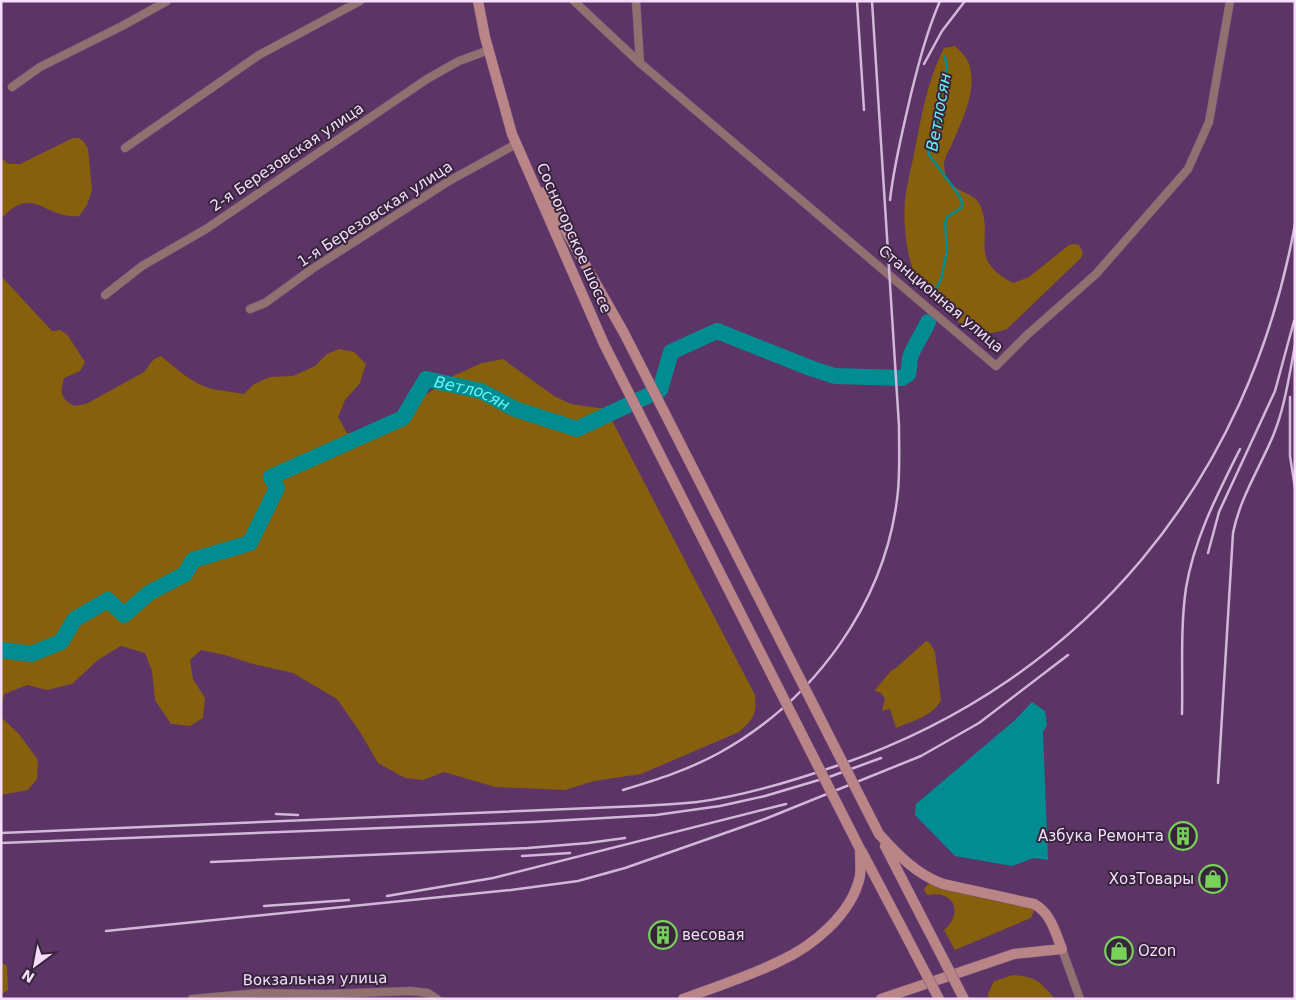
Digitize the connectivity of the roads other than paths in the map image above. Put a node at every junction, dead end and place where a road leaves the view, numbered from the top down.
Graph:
1 (167, 1) edge
2 (360, 1) edge
3 (478, 1) edge
4 (574, 1) edge
5 (636, 1) edge
6 (1230, 1) edge
7 (489, 50) junction
8 (640, 64) junction
9 (12, 87) dead end
10 (516, 144) junction
11 (126, 148) dead end
12 (105, 295) dead end
13 (250, 309) dead end
14 (879, 834) junction
15 (860, 849) junction
16 (1062, 949) junction
17 (192, 999) edge
18 (437, 999) edge
19 (683, 999) edge
20 (881, 999) edge
21 (939, 999) edge
22 (964, 999) edge
23 (1080, 999) edge

1 - 9 street
2 - 11 street
3 - 7 main road, Сосногорское шоссе
4 - 8 street, Станционная улица
5 - 8 street
6 - 8 street, Станционная улица
7 - 10 main road, Сосногорское шоссе
7 - 12 street, 2-я Березовская улица
10 - 13 street, 1-я Березовская улица
10 - 14 main road, Сосногорское шоссе, bridge
10 - 15 main road, Сосногорское шоссе, bridge
14 - 16 main road
14 - 22 main road, Сосногорское шоссе, bridge
15 - 19 main road
15 - 21 main road, Сосногорское шоссе, bridge
16 - 20 main road
16 - 23 street
17 - 18 street, Вокзальная улица

